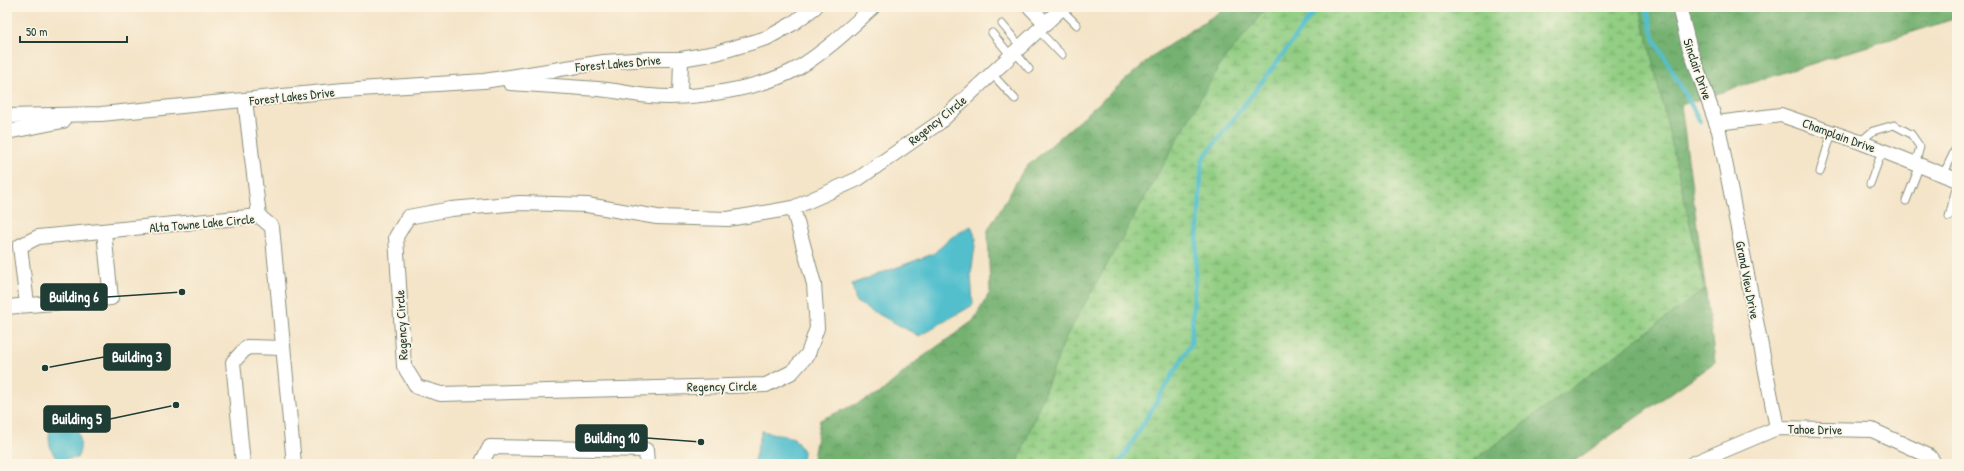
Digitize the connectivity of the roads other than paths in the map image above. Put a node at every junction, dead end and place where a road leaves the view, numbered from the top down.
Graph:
1 (815, 7) edge
2 (873, 7) edge
3 (1030, 7) edge
4 (1679, 7) edge
5 (1062, 8) edge
6 (1002, 24) dead end
7 (1077, 25) dead end
8 (1042, 27) junction
9 (992, 33) dead end
10 (1016, 52) junction
11 (1062, 55) dead end
12 (681, 59) junction
13 (1029, 69) dead end
14 (992, 74) junction
15 (484, 81) junction
16 (680, 95) junction
17 (1015, 99) dead end
18 (245, 100) junction
19 (101, 114) junction
20 (7, 116) edge
21 (1718, 127) junction
22 (7, 132) edge
23 (1832, 132) junction
24 (1860, 142) junction
25 (1957, 146) edge
26 (1882, 151) junction
27 (1917, 164) junction
28 (1820, 172) dead end
29 (1943, 175) junction
30 (1957, 180) edge
31 (1870, 184) dead end
32 (1957, 184) edge
33 (1906, 201) dead end
34 (793, 208) junction
35 (259, 216) junction
36 (1949, 217) dead end
37 (104, 232) junction
38 (27, 304) junction
39 (7, 307) edge
40 (284, 348) junction
41 (1777, 428) junction
42 (243, 464) edge
43 (294, 464) edge
44 (483, 464) edge
45 (647, 464) edge
46 (1692, 464) edge
47 (1935, 464) edge

1 - 12 street, Forest Lakes Drive
2 - 16 street, Forest Lakes Drive
3 - 8 street
4 - 21 street, Sinclair Drive
5 - 7 lane
5 - 8 street, Regency Circle
6 - 10 lane
8 - 10 street, Regency Circle
8 - 11 lane
9 - 10 lane
10 - 13 lane
10 - 14 street, Regency Circle
12 - 15 street, Forest Lakes Drive
12 - 16 street, Forest Lakes Drive
14 - 17 lane
14 - 34 street, Regency Circle
15 - 16 street, Forest Lakes Drive
15 - 18 street, Forest Lakes Drive
18 - 19 street, Forest Lakes Drive
18 - 35 street
19 - 20 street, Forest Lakes Drive
19 - 22 street, Forest Lakes Drive
21 - 23 street, Champlain Drive
21 - 41 street, Grand View Drive
23 - 24 street, Champlain Drive
23 - 28 lane
24 - 26 street, Champlain Drive
24 - 27 lane
25 - 29 lane
26 - 27 street, Champlain Drive
26 - 31 lane
27 - 29 street, Champlain Drive
27 - 33 lane
29 - 30 street, Champlain Drive
32 - 36 lane
34 - 34 street, Regency Circle
35 - 37 street, Alta Towne Lake Circle
35 - 40 street, Alta Towne Lake Circle
37 - 38 street, Alta Towne Lake Circle
37 - 38 street
38 - 39 street
40 - 42 street
40 - 43 street, Alta Towne Lake Circle
41 - 46 street, Tahoe Drive
41 - 47 street, Tahoe Drive
44 - 45 street

